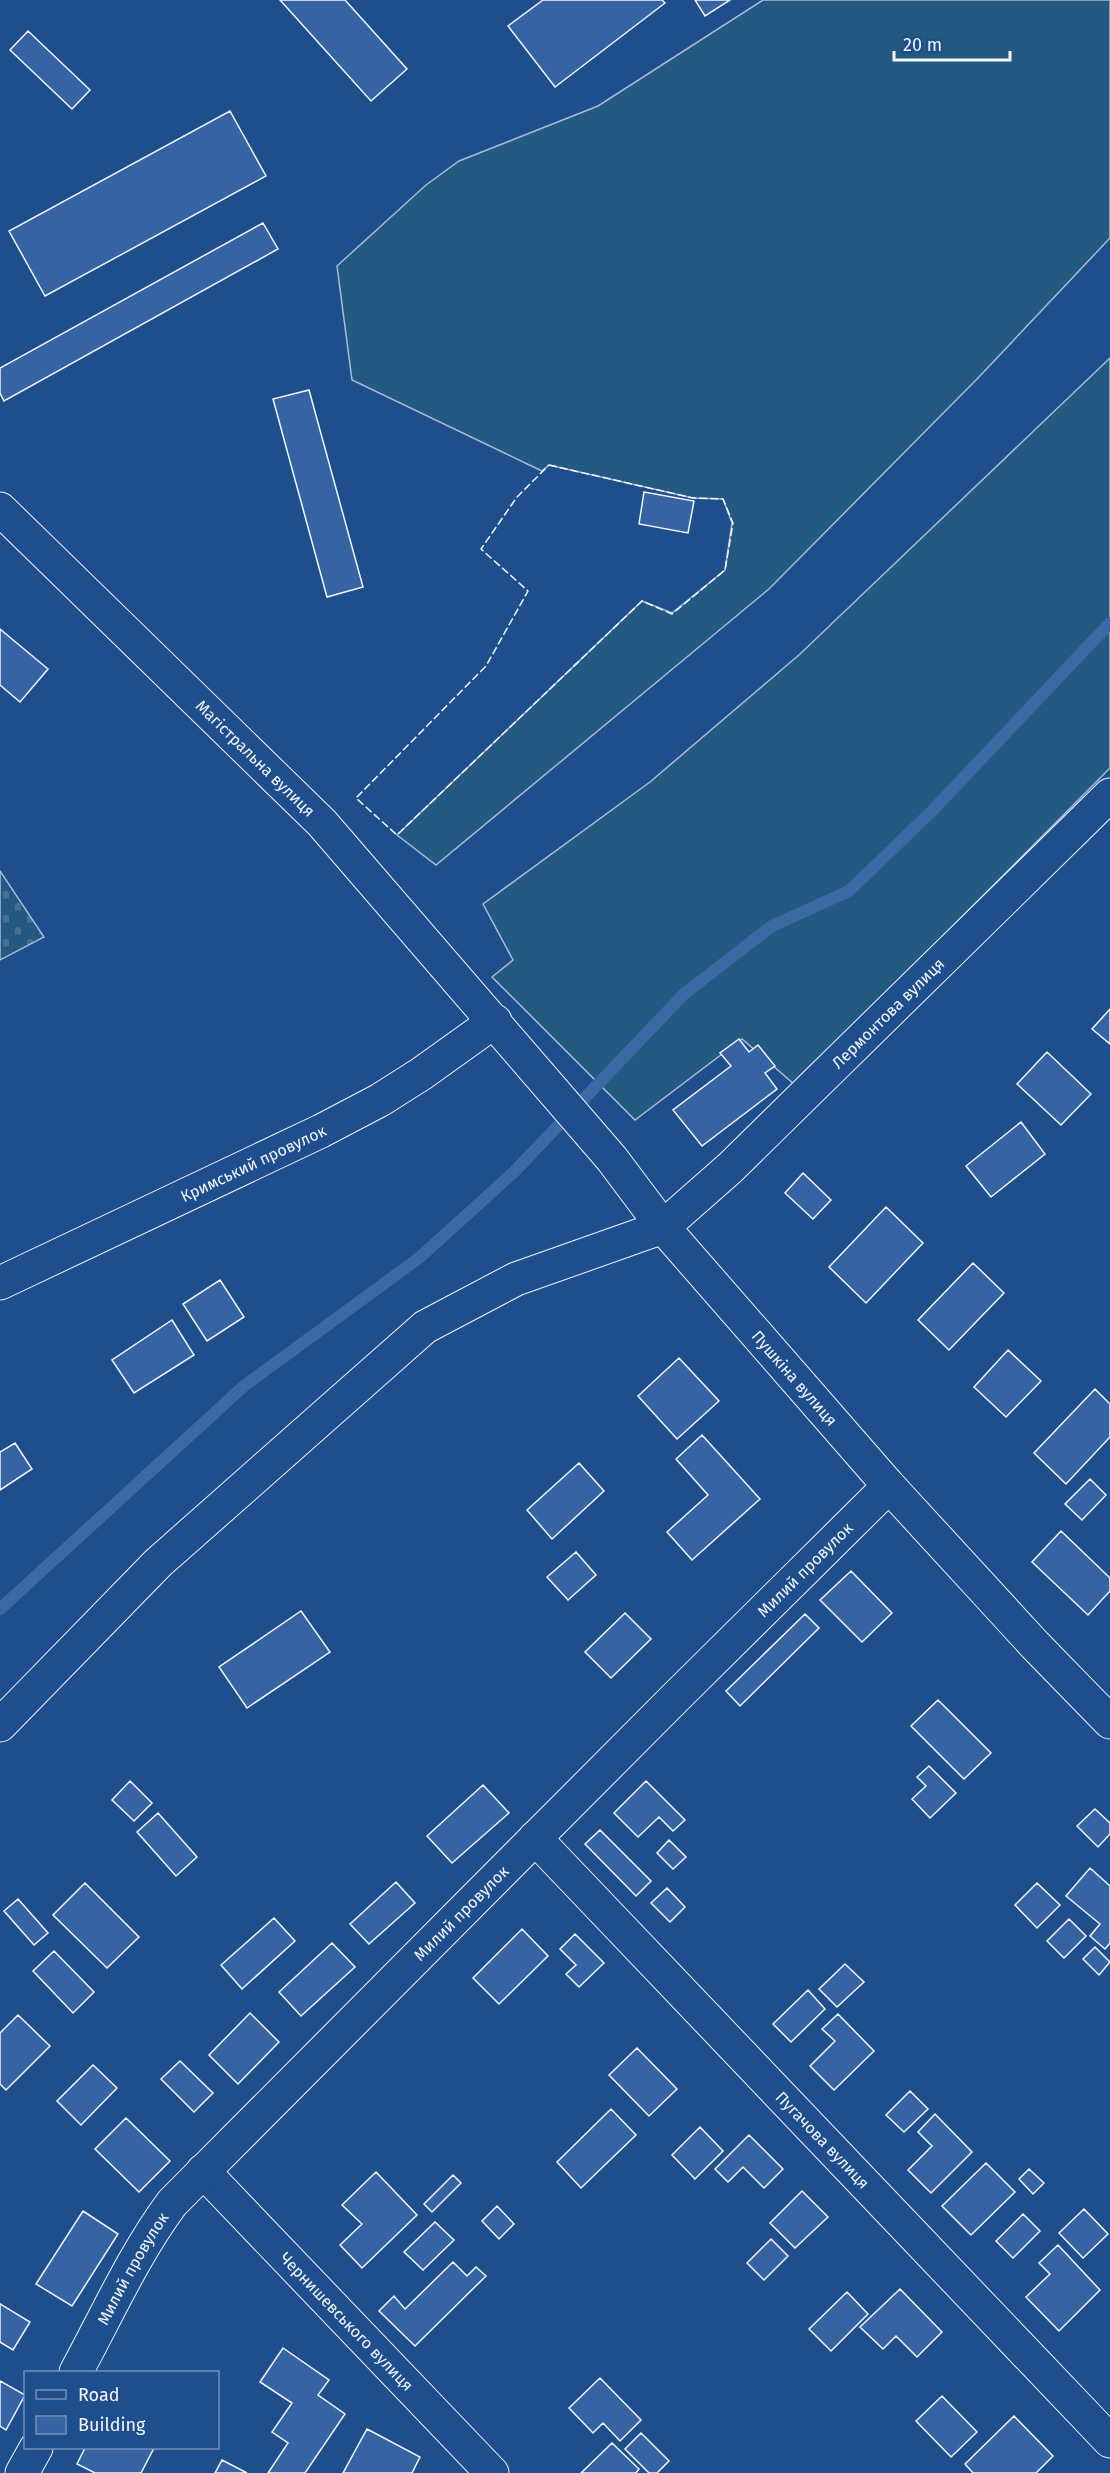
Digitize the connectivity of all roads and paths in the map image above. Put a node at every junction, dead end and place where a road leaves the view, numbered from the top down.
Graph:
1 (0, 509) edge
2 (1110, 795) edge
3 (495, 1021) junction
4 (663, 1227) junction
5 (0, 1283) edge
6 (890, 1486) junction
7 (1110, 1722) edge
8 (0, 1725) edge
9 (535, 1839) junction
10 (203, 2171) junction
11 (77, 2371) edge
12 (1110, 2441) edge
13 (35, 2449) edge
14 (22, 2473) edge
15 (492, 2473) edge

1 - 3 street, Магістральна вулиця
2 - 4 street, Лермонтова вулиця
3 - 4 street, Пушкіна вулиця
3 - 5 street, Кримський провулок
4 - 6 street, Пушкіна вулиця
4 - 8 street
6 - 7 street, Пушкіна вулиця
6 - 9 street, Милий провулок
9 - 10 street, Милий провулок
9 - 12 street, Пугачова вулиця
10 - 11 street, Милий провулок
10 - 15 street, Чернишевського вулиця
13 - 14 street

